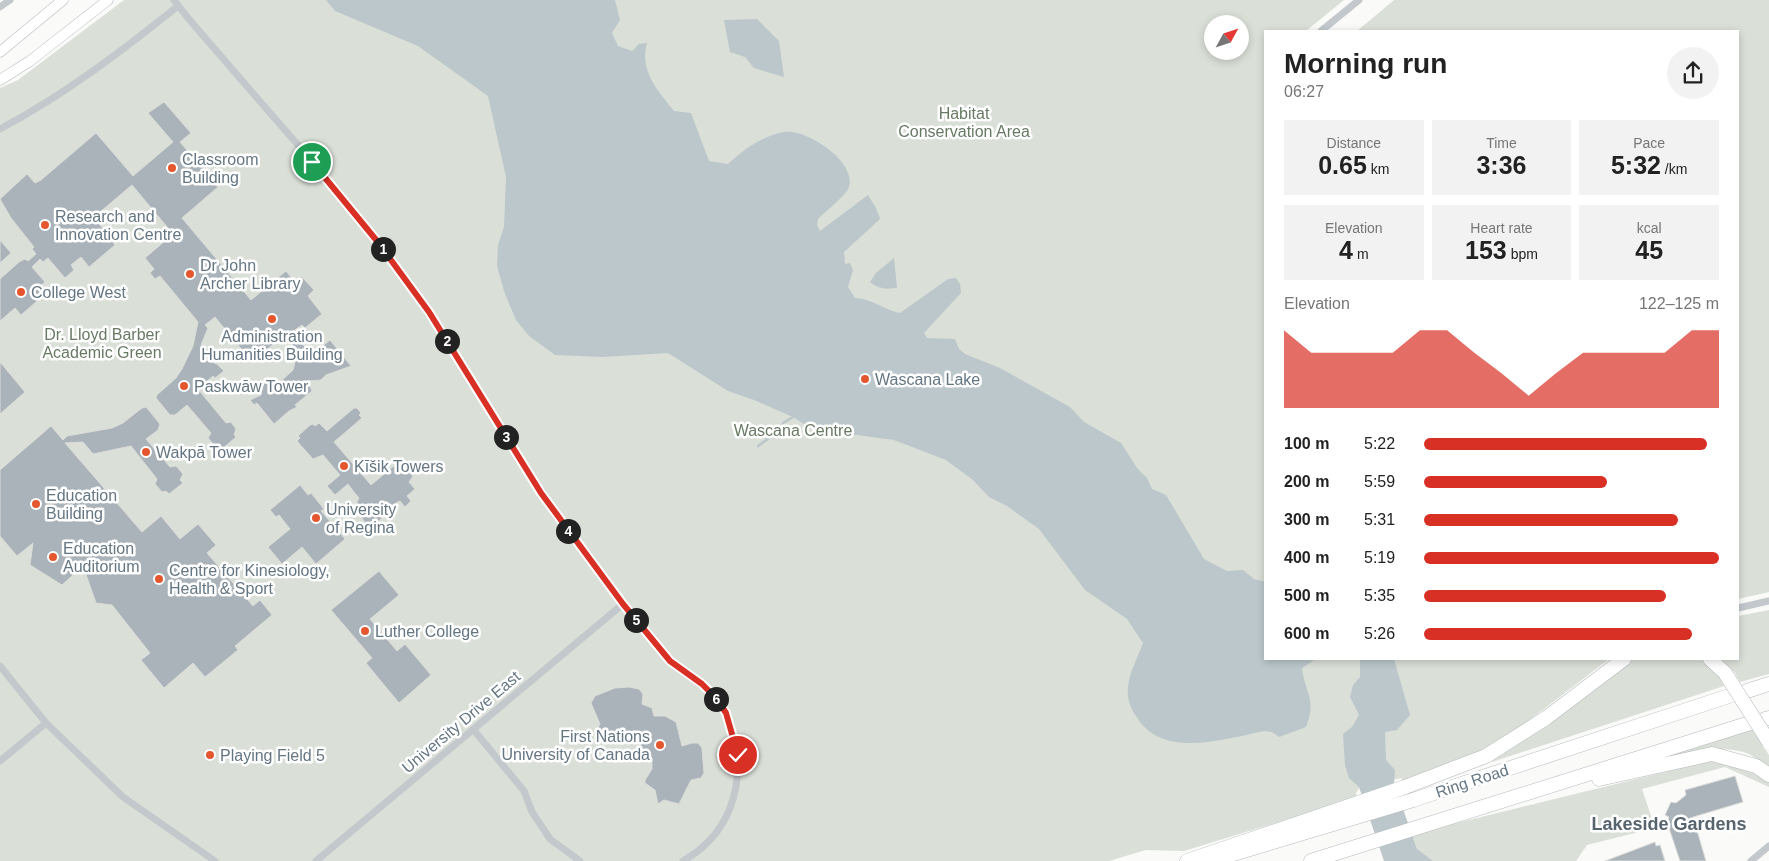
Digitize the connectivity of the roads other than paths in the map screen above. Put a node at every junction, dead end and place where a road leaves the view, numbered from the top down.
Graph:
1 (10, 0) edge
2 (63, 0) edge
3 (108, 0) edge
4 (1359, 0) edge
5 (176, 3) edge
6 (0, 7) edge
7 (1322, 30) edge
8 (0, 52) edge
9 (0, 80) edge
10 (0, 129) edge
11 (1769, 601) edge
12 (623, 604) junction
13 (1739, 608) edge
14 (1623, 660) edge
15 (1711, 660) edge
16 (0, 666) edge
17 (1769, 684) edge
18 (1747, 691) dead end
19 (1732, 695) dead end
20 (46, 723) junction
21 (1750, 724) dead end
22 (473, 729) junction
23 (1769, 742) edge
24 (0, 761) edge
25 (1769, 775) edge
26 (1491, 804) junction
27 (1769, 846) edge
28 (215, 861) edge
29 (316, 861) edge
30 (580, 861) edge
31 (683, 861) edge
32 (1187, 861) edge
33 (1210, 861) edge
34 (1311, 861) edge
35 (1751, 861) edge

1 - 6 street
2 - 8 main road
3 - 9 main road
4 - 7 street
5 - 10 street
5 - 12 street
11 - 13 street
12 - 22 street, University Drive East
12 - 31 street
14 - 32 highway
15 - 23 highway, bridge
16 - 20 street
17 - 18 highway
19 - 33 highway, Ring Road
20 - 24 street
20 - 28 street
21 - 26 highway, Ring Road
22 - 29 street, University Drive East
22 - 30 street
25 - 26 highway
26 - 34 highway, Ring Road
27 - 35 street

